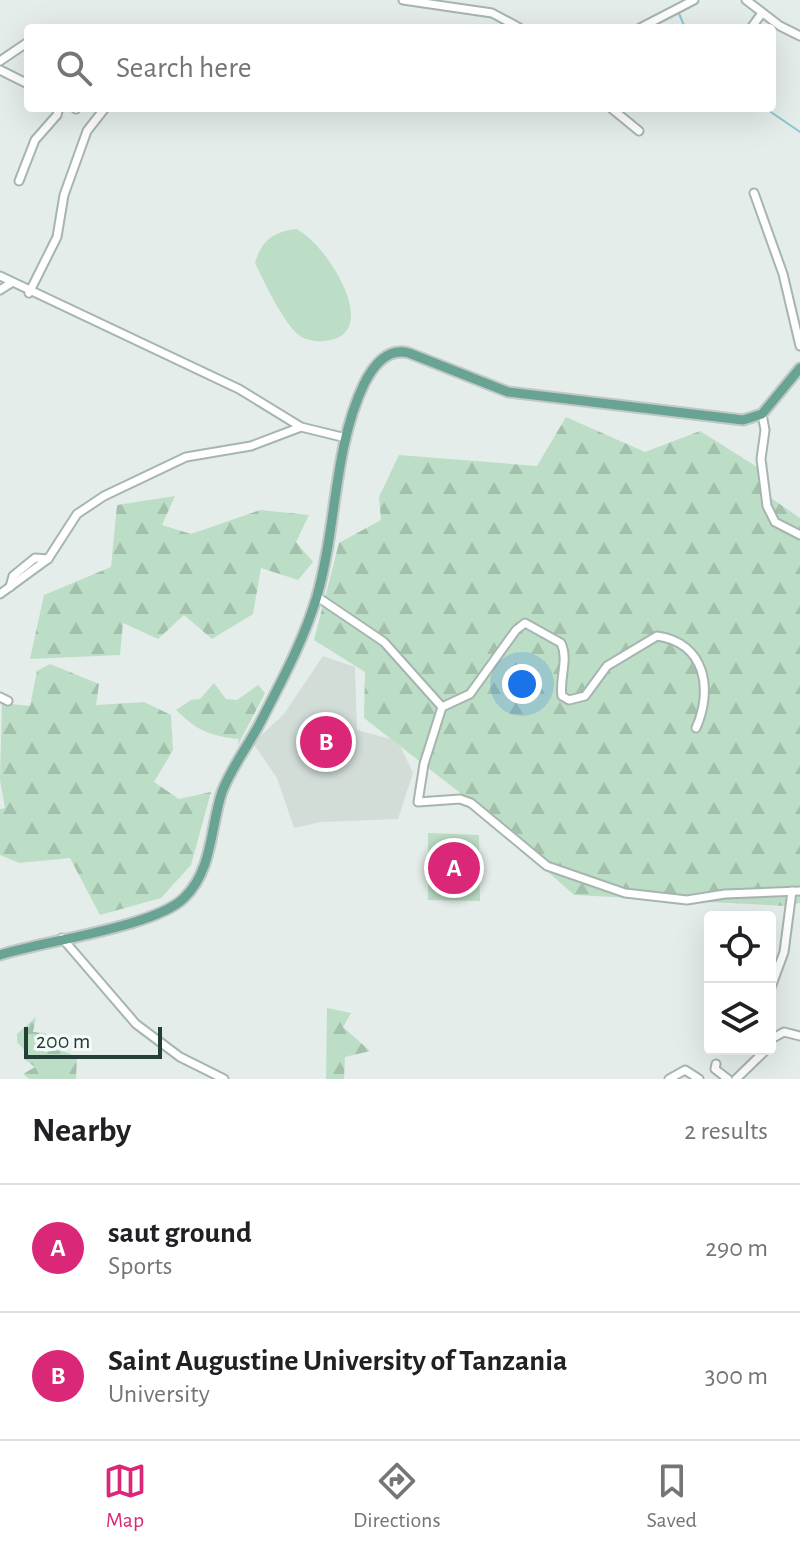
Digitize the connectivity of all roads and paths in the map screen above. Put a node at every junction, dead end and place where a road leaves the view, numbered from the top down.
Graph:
1 (403, 0) edge
2 (694, 0) edge
3 (746, 0) edge
4 (762, 13) junction
5 (513, 24) edge
6 (648, 24) edge
7 (754, 24) edge
8 (800, 36) edge
9 (24, 45) edge
10 (0, 61) edge
11 (0, 70) edge
12 (24, 82) edge
13 (58, 112) edge
14 (102, 112) edge
15 (616, 112) edge
16 (639, 131) dead end
17 (19, 181) dead end
18 (754, 193) dead end
19 (0, 276) edge
20 (11, 283) junction
21 (0, 290) edge
22 (29, 293) junction
23 (800, 346) edge
24 (800, 368) edge
25 (762, 414) junction
26 (301, 427) junction
27 (346, 438) junction
28 (800, 535) edge
29 (48, 559) junction
30 (27, 566) junction
31 (40, 566) junction
32 (10, 587) junction
33 (0, 594) edge
34 (316, 596) junction
35 (442, 707) junction
36 (696, 728) dead end
37 (796, 891) edge
38 (62, 938) junction
39 (0, 955) edge
40 (773, 983) edge
41 (800, 1036) edge
42 (776, 1037) edge
43 (760, 1055) edge
44 (716, 1064) dead end
45 (746, 1075) edge
46 (224, 1079) edge
47 (669, 1079) edge
48 (699, 1079) edge
49 (728, 1079) edge
50 (736, 1079) edge

1 - 5 street
2 - 6 street
3 - 4 street
4 - 7 street
4 - 8 street
9 - 10 street
11 - 12 street
13 - 17 street
14 - 22 street
15 - 16 street
18 - 23 street
19 - 20 street
20 - 21 street
20 - 22 street
22 - 26 street
24 - 25 main road
25 - 27 main road
25 - 28 street
26 - 27 street
26 - 29 street
27 - 34 main road
29 - 30 street
29 - 31 street
30 - 31 street
30 - 32 street
31 - 32 street
32 - 33 street
34 - 35 street
34 - 38 main road
35 - 36 street
35 - 37 street
37 - 40 street
38 - 39 main road
38 - 46 street
41 - 42 street
43 - 45 street
44 - 49 street
45 - 50 street
47 - 48 street

